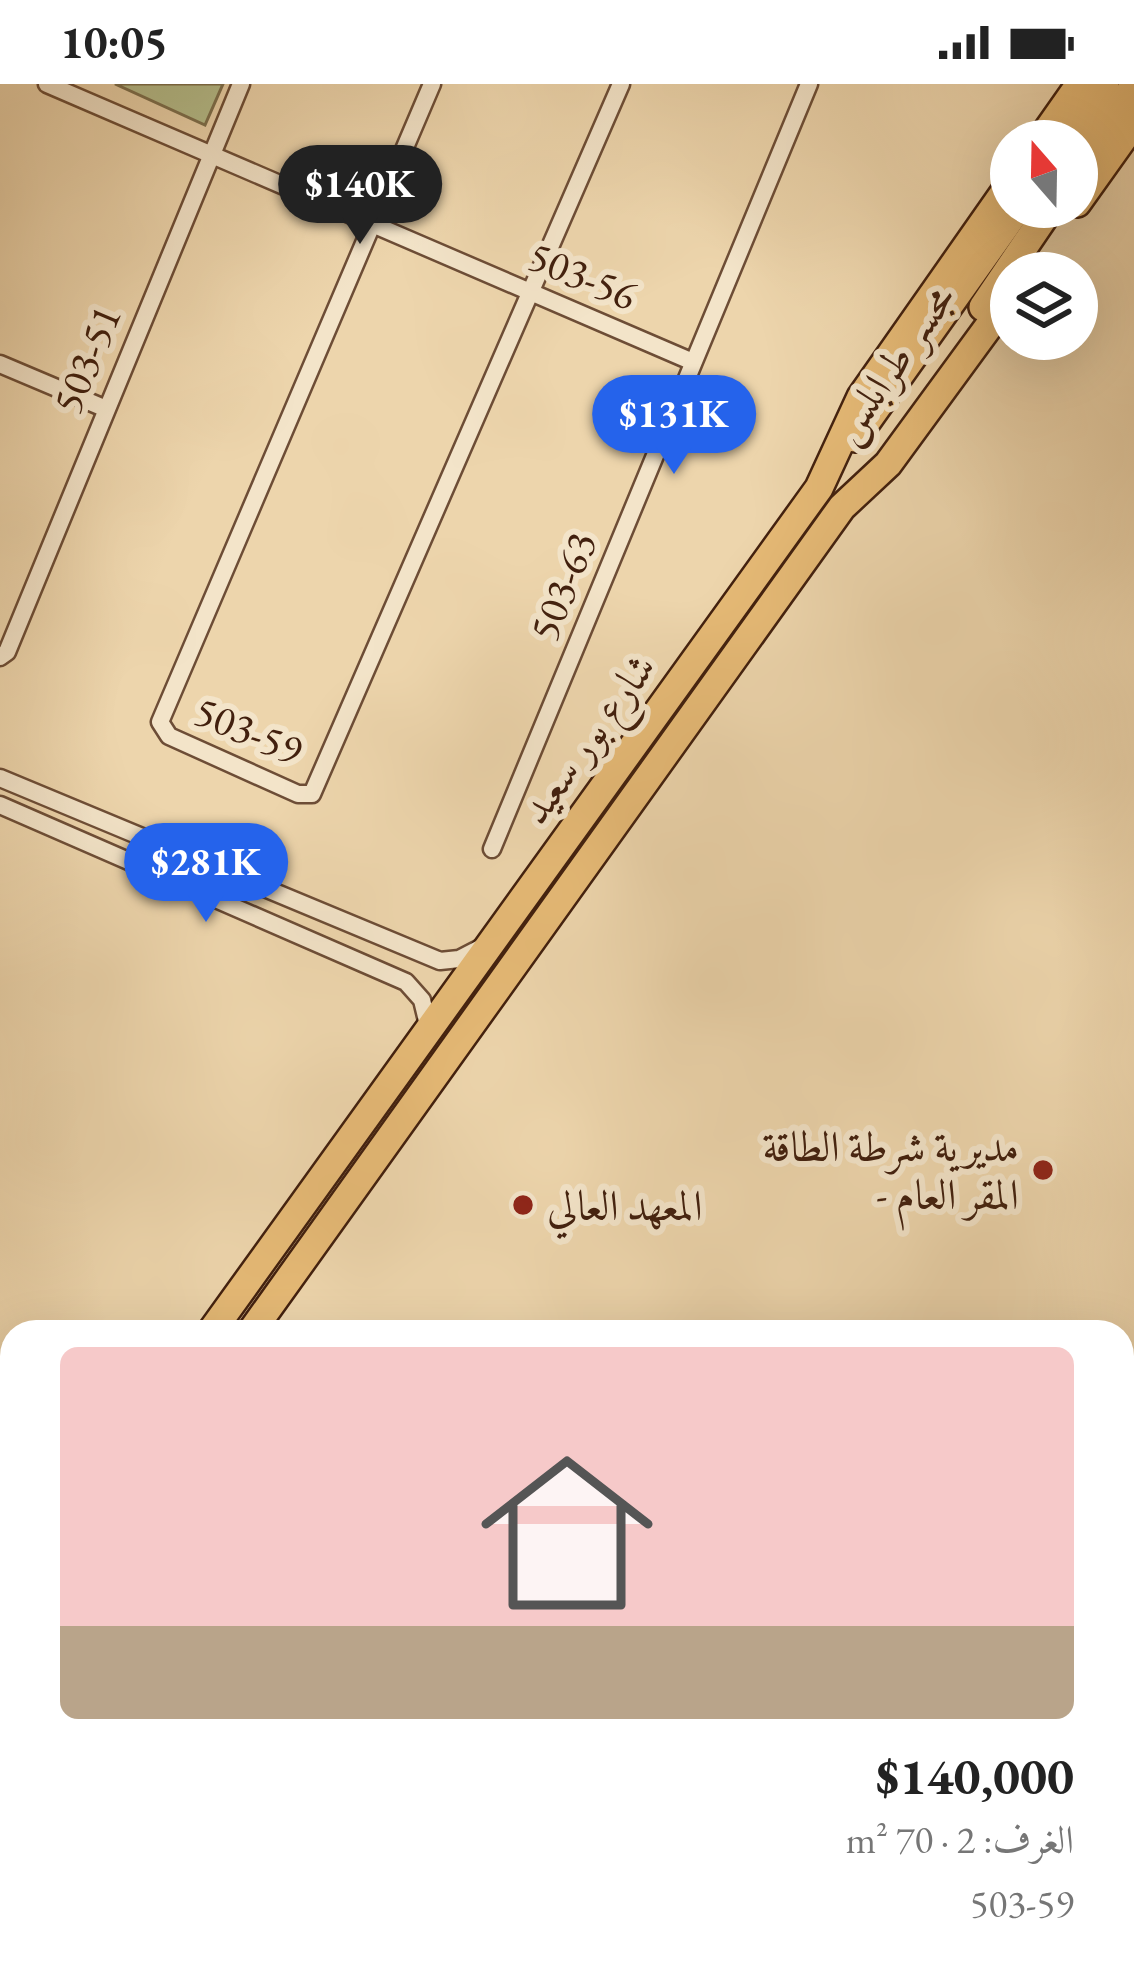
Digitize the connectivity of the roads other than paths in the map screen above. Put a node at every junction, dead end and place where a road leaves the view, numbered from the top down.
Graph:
1 (47, 84) edge
2 (242, 84) edge
3 (432, 84) edge
4 (621, 84) edge
5 (808, 84) edge
6 (1080, 84) edge
7 (1105, 84) edge
8 (1134, 86) edge
9 (1055, 120) edge
10 (1080, 120) edge
11 (1134, 123) edge
12 (1098, 139) edge
13 (211, 154) junction
14 (1098, 174) edge
15 (990, 212) edge
16 (374, 224) junction
17 (1007, 228) edge
18 (1035, 228) edge
19 (530, 292) junction
20 (990, 325) edge
21 (937, 350) junction
22 (694, 362) junction
23 (0, 364) edge
24 (104, 408) junction
25 (819, 488) junction
26 (842, 507) junction
27 (0, 657) edge
28 (2, 784) edge
29 (0, 806) edge
30 (492, 849) dead end
31 (492, 942) junction
32 (429, 1031) junction
33 (221, 1320) edge
34 (260, 1320) edge

1 - 13 street, 503-56
2 - 13 street, 503-51
3 - 16 street
4 - 19 street
5 - 22 street, 503-63
6 - 9 main road
7 - 10 main road
8 - 12 main road
11 - 14 main road
13 - 16 street, 503-56
13 - 24 street, 503-51
15 - 25 main road, شارع بور سعيد
16 - 19 street, 503-56
16 - 19 street, 503-59
17 - 21 main road
18 - 21 main road, مجسر طرابلس
19 - 22 street, 503-56
20 - 26 main road, شارع بور سعيد
21 - 25 main road
21 - 26 main road, مجسر طرابلس
22 - 30 street, 503-63
23 - 24 street
24 - 27 street, 503-51
25 - 31 main road, شارع بور سعيد
26 - 34 main road, شارع بور سعيد
28 - 31 street
29 - 32 street
31 - 32 main road, شارع بور سعيد
32 - 33 main road, شارع بور سعيد

